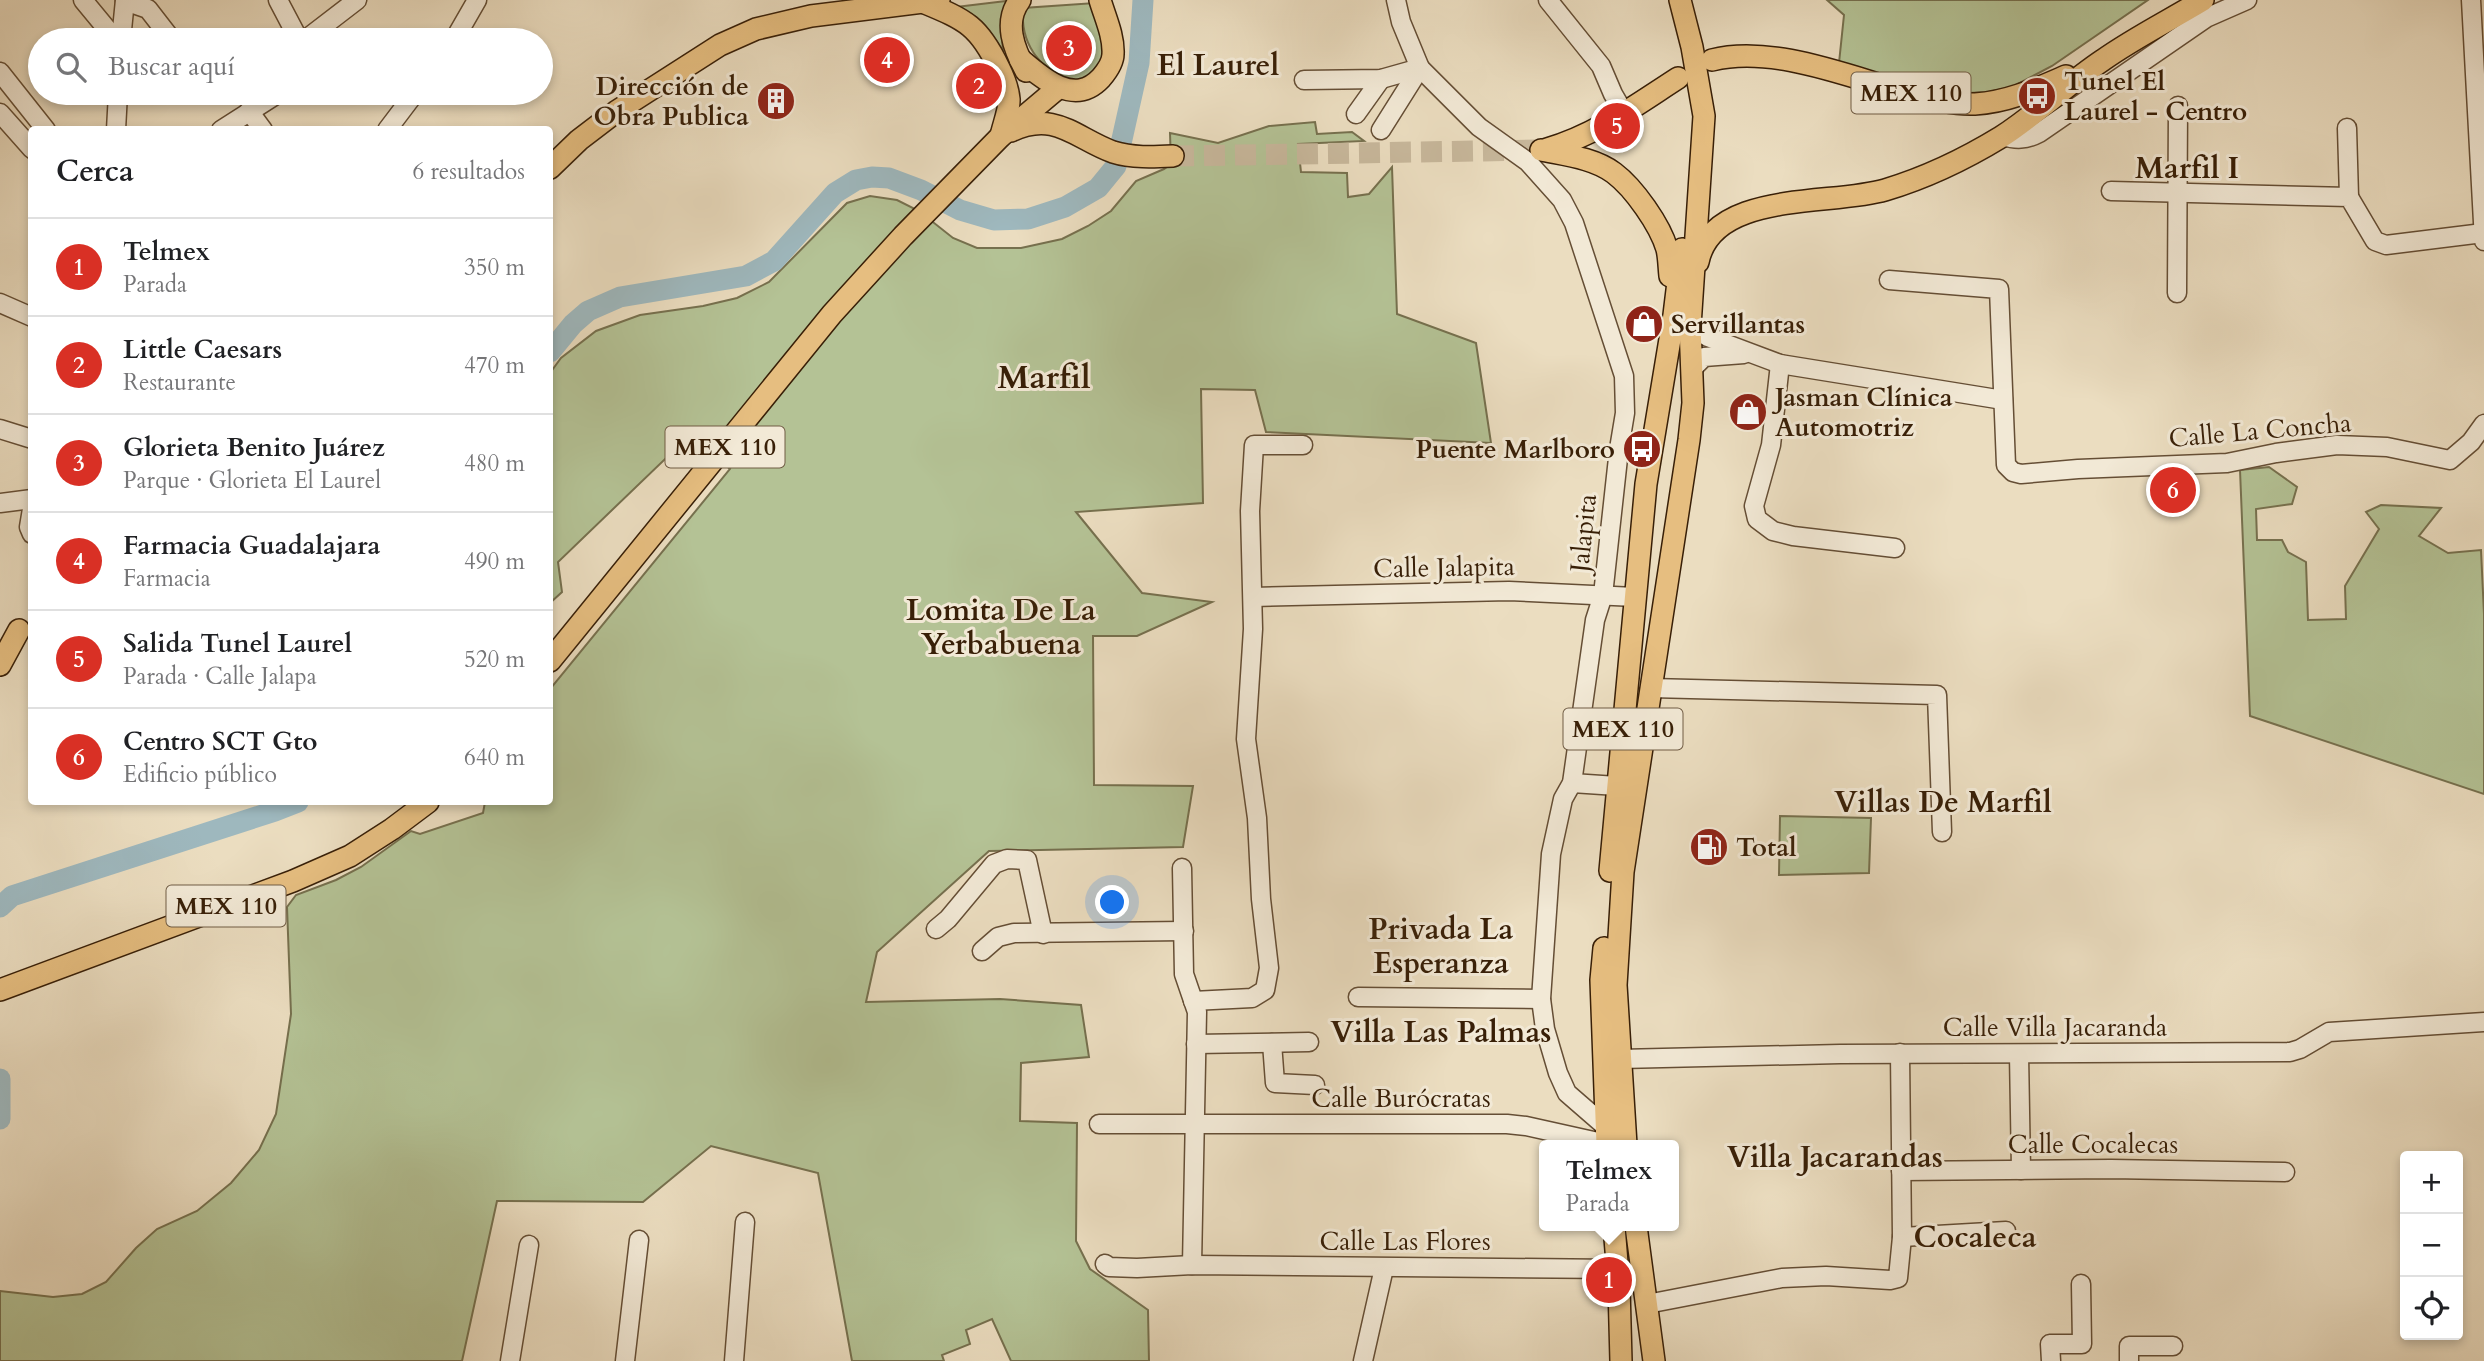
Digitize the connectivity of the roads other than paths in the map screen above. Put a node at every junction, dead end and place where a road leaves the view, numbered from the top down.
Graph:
1 (83, 0) edge
2 (278, 0) edge
3 (477, 0) edge
4 (1020, 0) edge
5 (1100, 0) edge
6 (1395, 0) edge
7 (1548, 0) edge
8 (1668, 0) edge
9 (1679, 0) edge
10 (1692, 0) edge
11 (2203, 0) edge
12 (2247, 0) edge
13 (2471, 0) edge
14 (125, 1) edge
15 (354, 1) edge
16 (932, 2) edge
17 (812, 8) edge
18 (108, 28) edge
19 (121, 28) edge
20 (163, 28) edge
21 (293, 28) edge
22 (320, 28) edge
23 (461, 28) edge
24 (2104, 58) junction
25 (1712, 60) dead end
26 (1420, 68) junction
27 (0, 72) edge
28 (1678, 78) dead end
29 (1304, 79) dead end
30 (1381, 79) junction
31 (1051, 95) junction
32 (117, 105) edge
33 (259, 105) edge
34 (406, 105) edge
35 (2178, 106) dead end
36 (249, 111) junction
37 (0, 113) edge
38 (1624, 113) junction
39 (1356, 114) dead end
40 (1704, 116) junction
41 (43, 126) edge
42 (116, 126) edge
43 (227, 126) edge
44 (260, 126) edge
45 (390, 126) edge
46 (1068, 128) junction
47 (2347, 128) dead end
48 (1381, 130) dead end
49 (1001, 136) junction
50 (2002, 136) junction
51 (28, 144) edge
52 (1173, 156) tunnel mouth
53 (553, 166) edge
54 (2111, 191) dead end
55 (2178, 192) junction
56 (2349, 197) junction
57 (2483, 233) edge
58 (2484, 241) edge
59 (1889, 280) dead end
60 (2177, 293) dead end
61 (1692, 295) junction
62 (0, 303) edge
63 (28, 315) edge
64 (1682, 320) junction
65 (1751, 353) junction
66 (1780, 364) junction
67 (1691, 370) junction
68 (2003, 400) junction
69 (2484, 424) edge
70 (0, 429) edge
71 (28, 438) edge
72 (1303, 444) dead end
73 (28, 500) edge
74 (0, 503) edge
75 (1895, 548) dead end
76 (1603, 595) junction
77 (1253, 597) junction
78 (1635, 597) junction
79 (25, 626) edge
80 (0, 643) edge
81 (553, 658) edge
82 (0, 665) edge
83 (1651, 688) junction
84 (1572, 783) junction
85 (1617, 786) junction
86 (424, 805) edge
87 (1942, 832) dead end
88 (1182, 868) dead end
89 (936, 929) dead end
90 (1184, 931) junction
91 (1043, 934) junction
92 (982, 951) dead end
93 (6, 988) edge
94 (1357, 997) dead end
95 (1541, 999) junction
96 (1195, 1007) junction
97 (2484, 1022) edge
98 (1309, 1042) dead end
99 (1272, 1043) junction
100 (1196, 1044) junction
101 (1900, 1053) junction
102 (2019, 1054) junction
103 (1620, 1059) junction
104 (1315, 1085) dead end
105 (1099, 1124) dead end
106 (1193, 1124) junction
107 (1611, 1140) edge
108 (2021, 1170) junction
109 (1901, 1171) junction
110 (2285, 1172) dead end
111 (745, 1222) dead end
112 (1614, 1231) edge
113 (1632, 1231) edge
114 (1635, 1231) edge
115 (2006, 1231) dead end
116 (1902, 1237) junction
117 (639, 1240) dead end
118 (529, 1245) dead end
119 (1105, 1264) dead end
120 (1192, 1265) junction
121 (1384, 1268) junction
122 (1617, 1269) junction
123 (2081, 1284) dead end
124 (1647, 1304) junction
125 (1629, 1336) junction
126 (2173, 1346) dead end
127 (510, 1361) edge
128 (625, 1361) edge
129 (734, 1361) edge
130 (1363, 1361) edge
131 (1622, 1361) edge
132 (1640, 1361) edge
133 (1654, 1361) edge
134 (2051, 1361) edge
135 (2129, 1361) edge

1 - 18 street
2 - 21 street
3 - 23 street
4 - 31 main road, MEX 110
5 - 31 main road
6 - 26 street
7 - 38 street
8 - 64 main road, MEX 110
9 - 40 main road, MEX 110
10 - 40 main road
11 - 24 main road, MEX 110
12 - 50 street
13 - 57 street
14 - 19 street
14 - 20 street
15 - 22 street
16 - 17 main road
16 - 49 main road
17 - 53 main road
24 - 25 main road, MEX 110
24 - 50 main road, MEX 110
26 - 30 street
26 - 48 street
26 - 76 street, Jalapita
27 - 41 street
28 - 38 main road
29 - 30 street
30 - 39 street
31 - 46 main road, MEX 110
31 - 49 main road
32 - 42 street
33 - 36 street
34 - 45 street
35 - 55 street
36 - 43 street
36 - 44 street
37 - 51 street
38 - 64 main road
40 - 61 main road, MEX 110
46 - 49 main road, MEX 110
46 - 52 main road, MEX 110
47 - 56 street
49 - 81 main road, MEX 110
50 - 61 main road, MEX 110
54 - 55 street
55 - 56 street
55 - 60 street
56 - 57 street
57 - 58 street
59 - 68 street
61 - 64 main road, MEX 110
62 - 63 street
64 - 65 street
64 - 67 main road, MEX 110
64 - 78 main road, MEX 110
65 - 66 street
65 - 67 street
66 - 68 street
66 - 75 street
67 - 83 main road, MEX 110
68 - 69 street, Calle La Concha
70 - 71 street
72 - 77 street
73 - 74 street
76 - 77 street, Calle Jalapita
76 - 78 street, Calle Jalapita
76 - 84 street, Jalapita
77 - 96 street
78 - 85 main road, MEX 110
79 - 80 main road
79 - 82 main road
83 - 87 street
83 - 103 main road, MEX 110
84 - 85 street
84 - 95 street, Jalapita
85 - 107 main road, MEX 110
86 - 93 main road, MEX 110
88 - 90 street
89 - 91 street
90 - 91 street
90 - 96 street
91 - 92 street
94 - 95 street
95 - 107 street, Jalapita
96 - 100 street
97 - 102 street, Calle Villa Jacaranda
98 - 99 street
99 - 100 street
99 - 104 street
100 - 106 street
101 - 102 street, Calle Villa Jacaranda
101 - 103 street, Calle Villa Jacaranda
101 - 109 street
102 - 108 street
103 - 107 main road, MEX 110
105 - 106 street, Calle Burócratas
106 - 107 street, Calle Burócratas
106 - 120 street
108 - 109 street, Calle Cocalecas
108 - 110 street, Calle Cocalecas
109 - 116 street
111 - 129 street
112 - 122 main road
113 - 125 main road
114 - 124 main road
115 - 116 street
116 - 124 street
117 - 128 street
118 - 127 street
119 - 120 street, Calle Las Flores
120 - 121 street, Calle Las Flores
121 - 122 street, Calle Las Flores
121 - 130 street
122 - 125 main road
123 - 134 street
124 - 133 main road
125 - 131 main road
125 - 132 main road
126 - 135 street

